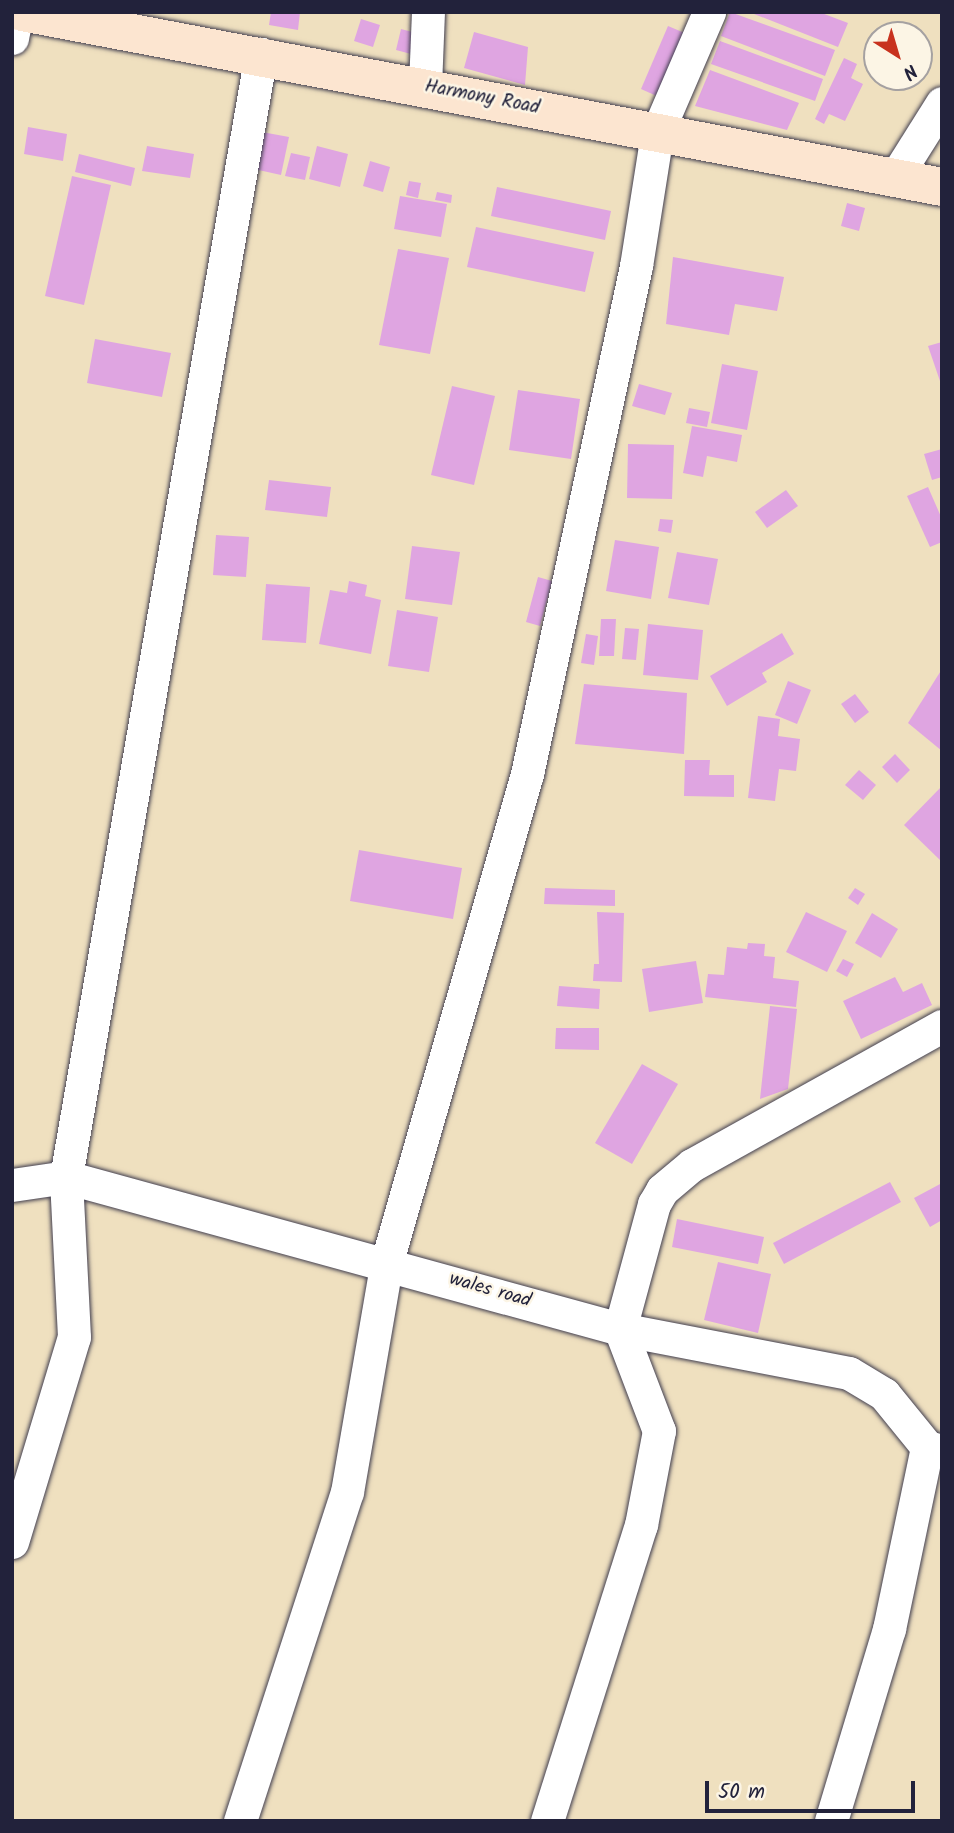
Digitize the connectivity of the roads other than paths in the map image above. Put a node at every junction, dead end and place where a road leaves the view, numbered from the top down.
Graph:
1 (20, 12) edge
2 (428, 12) edge
3 (709, 12) edge
4 (12, 38) edge
5 (261, 54) junction
6 (425, 86) junction
7 (942, 103) edge
8 (657, 133) junction
9 (896, 176) junction
10 (942, 187) edge
11 (942, 1026) edge
12 (66, 1177) junction
13 (12, 1185) edge
14 (387, 1261) junction
15 (620, 1329) junction
16 (934, 1449) edge
17 (12, 1542) edge
18 (240, 1821) edge
19 (547, 1821) edge
20 (831, 1821) edge

1 - 4 street
1 - 5 main road, Harmony Road
2 - 6 street
3 - 8 street
5 - 6 main road, Harmony Road
5 - 12 street
6 - 8 main road, Harmony Road
7 - 9 street
8 - 9 main road, Harmony Road
8 - 14 street
9 - 10 main road, Harmony Road
11 - 15 street
12 - 13 street, wales road
12 - 14 street, wales road
12 - 17 street
14 - 15 street, wales road
14 - 18 street
15 - 16 street, wales road
15 - 19 street
16 - 20 street

